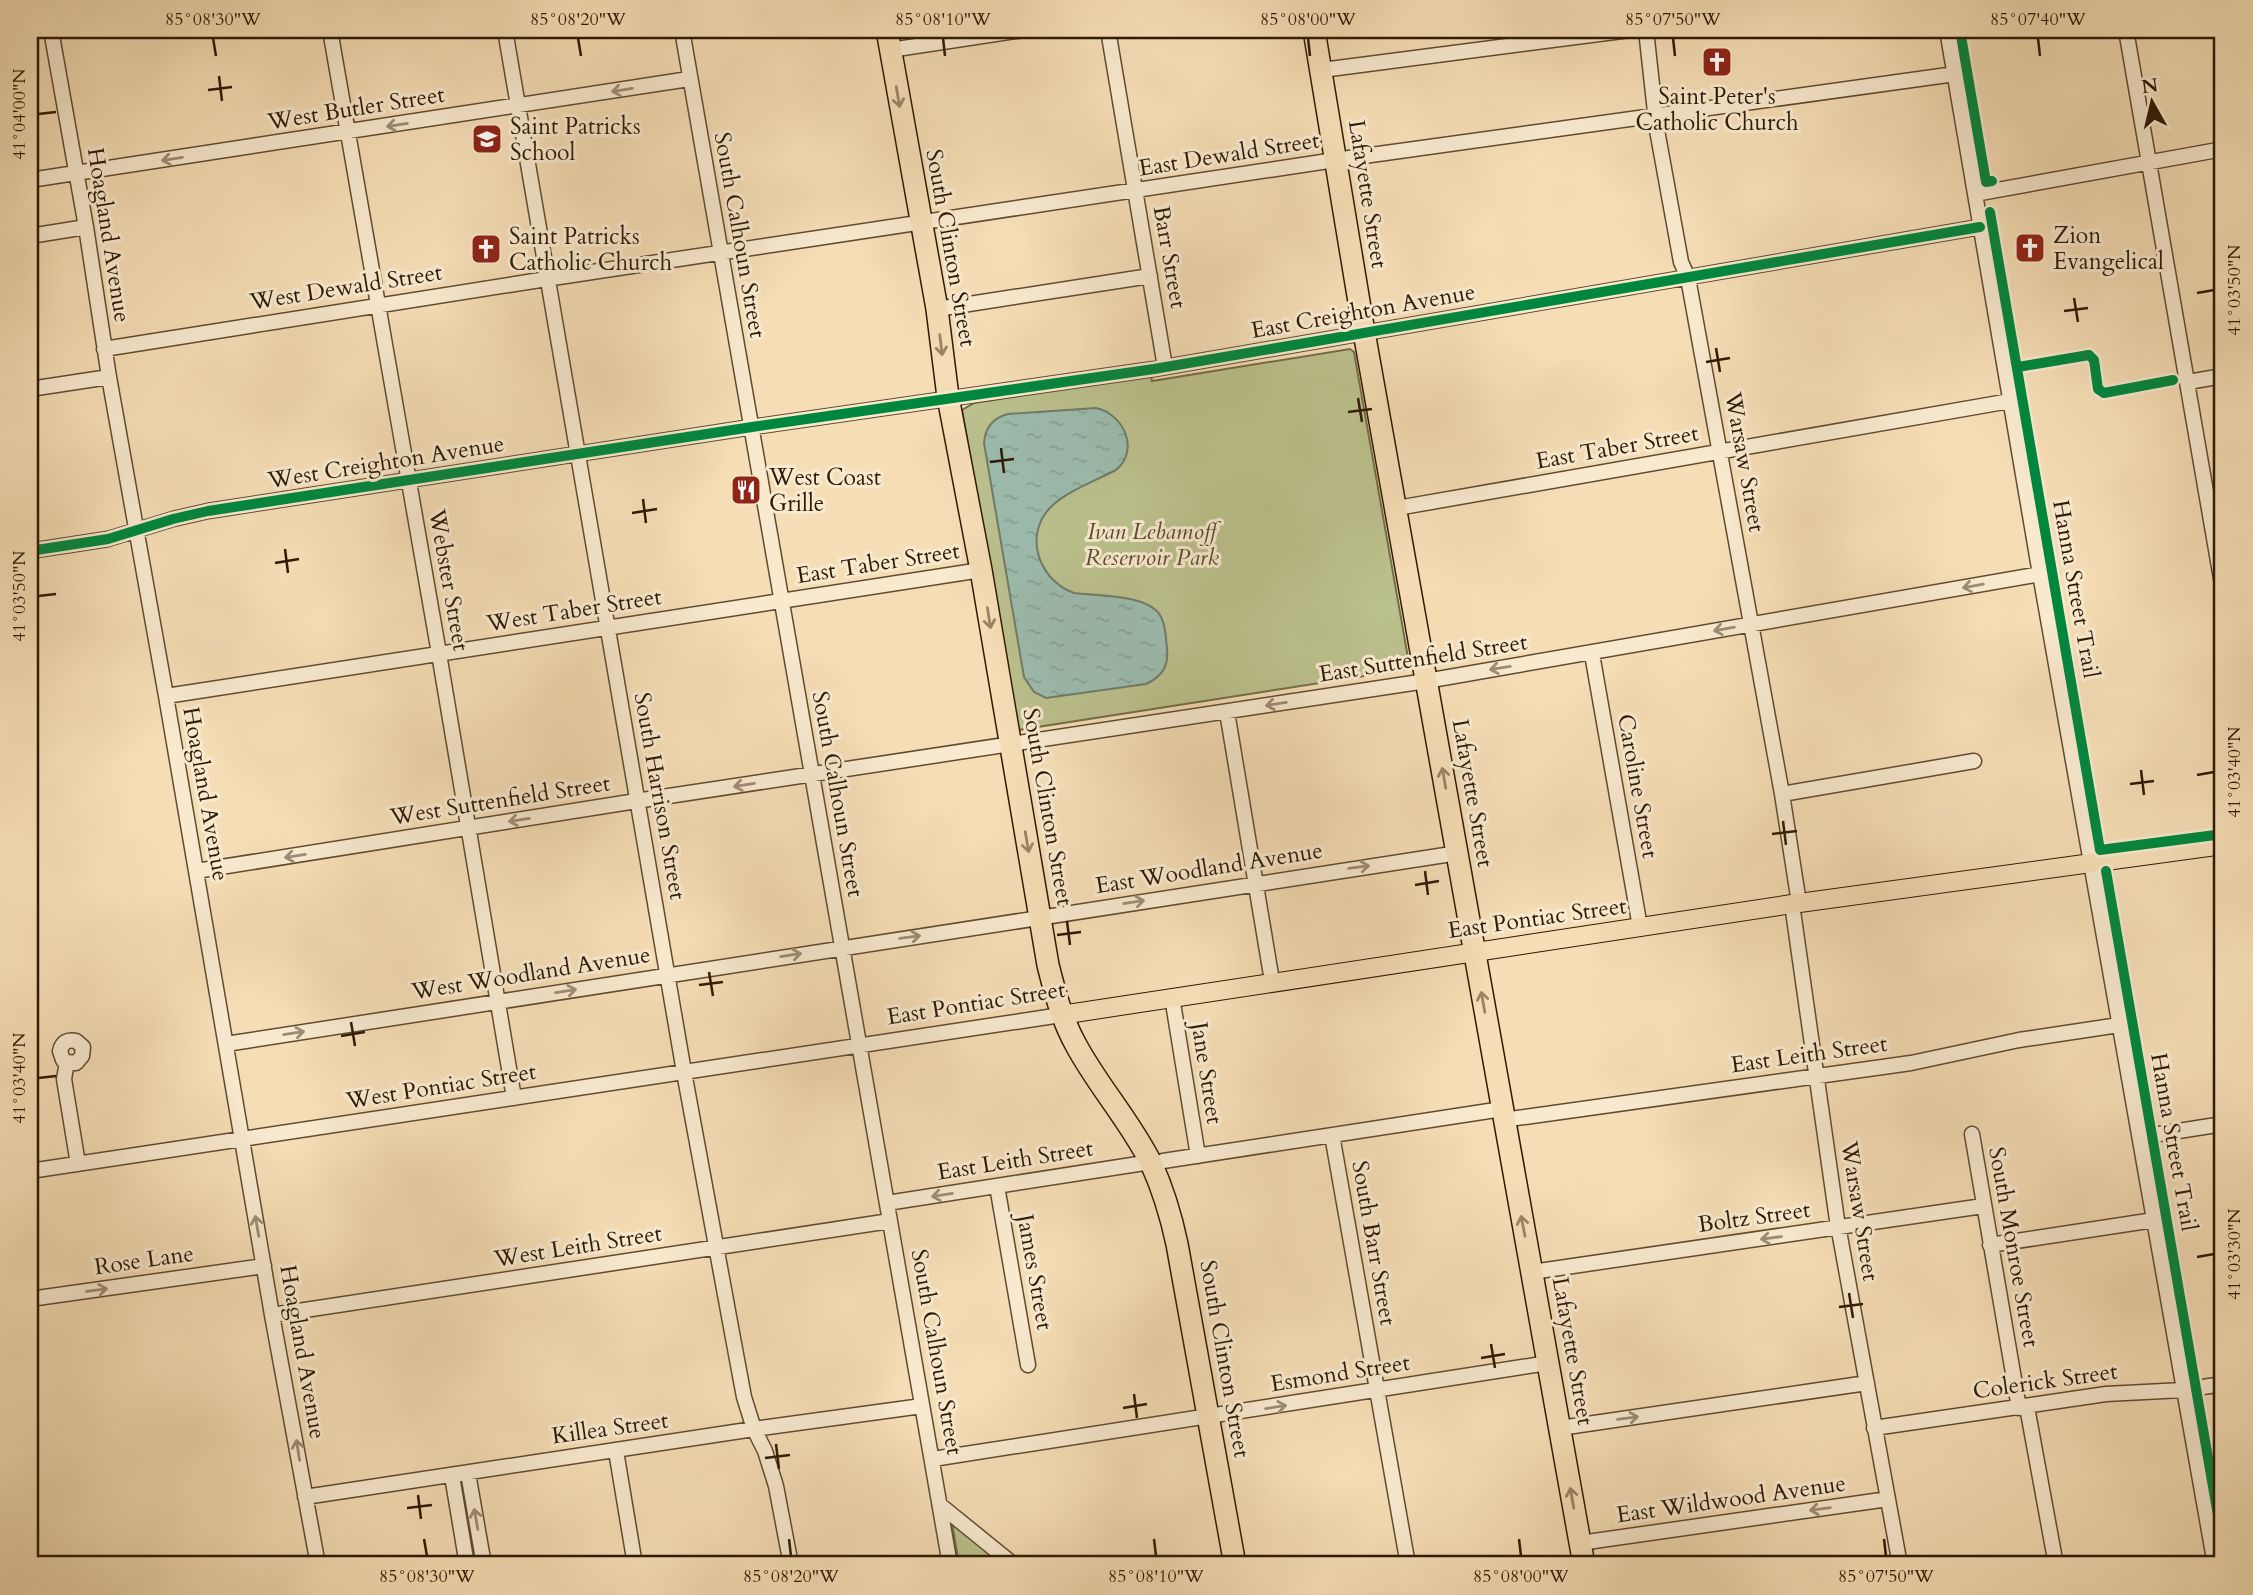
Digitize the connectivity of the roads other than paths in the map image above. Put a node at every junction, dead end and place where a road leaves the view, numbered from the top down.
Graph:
1 (51, 30) edge
2 (330, 30) edge
3 (505, 30) edge
4 (682, 30) edge
5 (1023, 30) edge
6 (1108, 30) edge
7 (1314, 30) edge
8 (1630, 30) edge
9 (1646, 30) edge
10 (1948, 30) edge
11 (2126, 30) edge
12 (888, 40) edge
13 (1322, 70) junction
14 (1955, 74) junction
15 (689, 79) junction
16 (518, 106) junction
17 (1655, 116) junction
18 (347, 133) junction
19 (2223, 149) edge
20 (1335, 160) junction
21 (2148, 163) junction
22 (77, 173) junction
23 (30, 180) edge
24 (1136, 192) junction
25 (1975, 194) junction
26 (920, 223) junction
27 (86, 227) junction
28 (1980, 227) junction
29 (30, 236) edge
30 (719, 253) junction
31 (1150, 276) junction
32 (1688, 278) junction
33 (547, 279) junction
34 (378, 306) junction
35 (937, 309) junction
36 (1364, 332) junction
37 (104, 349) junction
38 (1165, 367) junction
39 (2223, 376) edge
40 (108, 377) junction
41 (2188, 382) junction
42 (30, 389) edge
43 (948, 397) junction
44 (2010, 401) junction
45 (752, 427) junction
46 (1721, 452) junction
47 (577, 454) junction
48 (409, 480) junction
49 (1397, 508) junction
50 (137, 529) junction
51 (30, 551) edge
52 (981, 570) junction
53 (2040, 574) junction
54 (2223, 590) edge
55 (782, 601) junction
56 (1751, 625) junction
57 (607, 628) junction
58 (439, 654) junction
59 (1592, 654) junction
60 (1426, 681) junction
61 (166, 696) junction
62 (1227, 712) junction
63 (1010, 744) junction
64 (1974, 761) dead end
65 (811, 775) junction
66 (1782, 794) junction
67 (638, 801) junction
68 (468, 828) junction
69 (2223, 845) edge
70 (1458, 853) junction
71 (2091, 863) junction
72 (196, 871) junction
73 (1256, 883) junction
74 (1796, 904) junction
75 (1040, 917) junction
76 (1640, 927) junction
77 (842, 947) junction
78 (1474, 951) junction
79 (668, 974) junction
80 (1272, 981) junction
81 (1172, 997) junction
82 (499, 1002) junction
83 (1061, 1015) junction
84 (2119, 1025) junction
85 (226, 1044) junction
86 (859, 1046) junction
87 (67, 1062) dead end
88 (684, 1072) junction
89 (1816, 1076) junction
90 (514, 1098) junction
91 (1502, 1114) junction
92 (2223, 1124) edge
93 (1972, 1134) dead end
94 (1332, 1135) junction
95 (2140, 1137) junction
96 (241, 1139) junction
97 (1198, 1156) junction
98 (1157, 1162) junction
99 (78, 1164) junction
100 (30, 1171) edge
101 (997, 1186) junction
102 (887, 1203) junction
103 (1983, 1206) junction
104 (2154, 1220) junction
105 (890, 1221) junction
106 (1839, 1228) junction
107 (1990, 1245) junction
108 (716, 1247) junction
109 (264, 1266) junction
110 (1532, 1272) junction
111 (30, 1299) edge
112 (272, 1315) junction
113 (1548, 1363) junction
114 (1028, 1365) dead end
115 (1867, 1383) junction
116 (2223, 1384) edge
117 (2183, 1390) junction
118 (1376, 1391) junction
119 (922, 1406) junction
120 (2023, 1407) junction
121 (1208, 1418) junction
122 (1874, 1427) junction
123 (1560, 1428) junction
124 (754, 1429) junction
125 (616, 1451) junction
126 (933, 1459) junction
127 (468, 1473) junction
128 (452, 1476) junction
129 (305, 1497) junction
130 (1888, 1499) junction
131 (940, 1505) junction
132 (1580, 1543) junction
133 (2218, 1561) edge
134 (318, 1565) edge
135 (467, 1565) edge
136 (484, 1565) edge
137 (635, 1565) edge
138 (791, 1565) edge
139 (950, 1565) edge
140 (1014, 1565) edge
141 (1235, 1565) edge
142 (1408, 1565) edge
143 (1584, 1565) edge
144 (1900, 1565) edge
145 (2056, 1565) edge

1 - 22 street, Hoagland Avenue
2 - 18 street, Webster Street
3 - 16 street, South Harrison Street
4 - 15 street, South Calhoun Street
5 - 12 street
6 - 24 street, Barr Street
7 - 13 highway, Lafayette Street
8 - 13 street
9 - 17 street, Warsaw Street
10 - 14 street
11 - 21 street
12 -> 26 highway, South Clinton Street
13 - 20 highway, Lafayette Street
14 - 17 street, East Dewald Street
14 - 25 street
15 -> 16 street, West Butler Street
15 - 30 street, South Calhoun Street
16 -> 18 street, West Butler Street
16 - 33 street, South Harrison Street
17 - 20 street, East Dewald Street
17 - 32 street, Warsaw Street
18 -> 22 street, West Butler Street
18 - 34 street, Webster Street
19 - 21 street
20 - 24 street, East Dewald Street
20 - 36 highway, Lafayette Street
21 - 25 street
21 - 41 street
22 - 23 street, West Butler Street
22 - 27 street, Hoagland Avenue
24 - 26 street, East Dewald Street
24 - 31 street, Barr Street
25 - 28 street
26 - 30 street, East Dewald Street
26 - 35 highway, South Clinton Street
27 - 29 street
27 - 37 street, Hoagland Avenue
28 - 32 street, East Creighton Avenue
28 - 44 street
30 - 33 street, West Dewald Street
30 - 45 street, South Calhoun Street
31 - 35 street
31 - 38 street, Barr Street
32 - 36 street, East Creighton Avenue
32 - 46 street, Warsaw Street
33 - 34 street, West Dewald Street
33 - 47 street, South Harrison Street
34 - 37 street, West Dewald Street
34 - 48 street, Webster Street
35 -> 43 highway, South Clinton Street
36 - 38 street, East Creighton Avenue
36 - 49 highway, Lafayette Street
37 - 40 street, Hoagland Avenue
38 - 43 street, East Creighton Avenue
39 - 41 street
40 - 42 street
40 - 50 street, Hoagland Avenue
41 - 54 street
43 - 45 street, East Creighton Avenue
43 - 52 highway, South Clinton Street
44 - 46 street, East Taber Street
44 - 53 street
45 - 47 street, West Creighton Avenue
45 - 55 street, South Calhoun Street
46 - 49 street, East Taber Street
46 - 56 street, Warsaw Street
47 - 48 street, West Creighton Avenue
47 - 57 street, South Harrison Street
48 - 50 street, West Creighton Avenue
48 - 58 street, Webster Street
49 - 60 highway, Lafayette Street
50 - 51 street, West Creighton Avenue
50 - 61 street, Hoagland Avenue
52 - 55 street, East Taber Street
52 -> 63 highway, South Clinton Street
53 -> 56 street, East Suttenfield Street
53 - 71 street
55 - 57 street, West Taber Street
55 - 65 street, South Calhoun Street
56 -> 59 street, East Suttenfield Street
56 - 66 street, Warsaw Street
57 - 58 street, West Taber Street
57 - 67 street, South Harrison Street
58 - 61 street, West Taber Street
58 - 68 street, Webster Street
59 -> 60 street, East Suttenfield Street
59 - 76 street, Caroline Street
60 -> 62 street, East Suttenfield Street
70 -> 60 highway, Lafayette Street
61 - 72 street, Hoagland Avenue
62 - 63 street, East Suttenfield Street
62 - 73 street
63 - 65 street, East Suttenfield Street
63 -> 75 highway, South Clinton Street
64 - 66 street
65 -> 67 street, West Suttenfield Street
65 - 77 street, South Calhoun Street
66 - 74 street, Warsaw Street
67 -> 68 street, West Suttenfield Street
67 - 79 street, South Harrison Street
68 -> 72 street, West Suttenfield Street
68 - 82 street, Webster Street
69 - 71 main road, East Pontiac Street
73 -> 70 street, East Woodland Avenue
70 - 78 highway, Lafayette Street
71 - 74 main road, East Pontiac Street
71 - 84 street
72 - 85 street, Hoagland Avenue
75 -> 73 street, East Woodland Avenue
73 - 80 street
74 - 76 main road, East Pontiac Street
74 - 89 street, Warsaw Street
77 -> 75 street, East Woodland Avenue
75 - 83 highway, South Clinton Street
76 - 78 main road, East Pontiac Street
79 -> 77 street, West Woodland Avenue
77 - 86 street, South Calhoun Street
78 - 80 main road, East Pontiac Street
91 -> 78 highway, Lafayette Street
82 -> 79 street, West Woodland Avenue
79 - 88 street, South Harrison Street
80 - 81 main road, East Pontiac Street
81 - 83 main road, East Pontiac Street
81 - 97 street, Jane Street
85 -> 82 street, West Woodland Avenue
82 - 90 street, Webster Street
83 - 86 street, East Pontiac Street
83 - 98 highway, South Clinton Street
84 - 89 street, East Leith Street
84 - 95 street
85 - 96 street, Hoagland Avenue
86 - 88 street, West Pontiac Street
86 - 102 street, South Calhoun Street
87 - 99 street
88 - 90 street, West Pontiac Street
88 - 108 street, South Harrison Street
89 - 91 street, East Leith Street
89 - 106 street, Warsaw Street
90 - 96 street, West Pontiac Street
91 - 94 street, East Leith Street
110 -> 91 highway, Lafayette Street
92 - 95 street
93 - 103 street, South Monroe Street
94 - 97 street, East Leith Street
94 - 118 street, South Barr Street
95 - 104 street
96 - 99 street, West Pontiac Street
109 -> 96 street, Hoagland Avenue
97 - 98 street, East Leith Street
98 - 101 street, East Leith Street
98 - 121 highway, South Clinton Street
99 - 100 street, West Pontiac Street
101 -> 102 street, East Leith Street
101 - 114 street, James Street
102 - 105 street, South Calhoun Street
103 - 106 street, Boltz Street
103 - 107 street, South Monroe Street
104 - 107 street
104 - 117 street
105 - 108 street, West Leith Street
105 - 119 street, South Calhoun Street
106 -> 110 street, Boltz Street
106 - 115 street, Warsaw Street
107 - 120 street, South Monroe Street
108 - 112 street, West Leith Street
108 - 124 street, South Harrison Street
111 -> 109 street, Rose Lane
109 - 112 street, Hoagland Avenue
110 - 113 highway, Lafayette Street
129 -> 112 street, Hoagland Avenue
113 - 118 street, Esmond Street
113 - 123 highway, Lafayette Street
115 - 122 street, Warsaw Street
123 -> 115 street
116 - 117 street, Colerick Street
117 - 120 street, Colerick Street
117 - 133 street
121 -> 118 street, Esmond Street
118 - 142 street, South Barr Street
119 - 124 street, Killea Street
119 - 126 street, South Calhoun Street
120 - 122 street, Colerick Street
120 - 145 street, South Monroe Street
121 - 126 street, Esmond Street
121 - 141 highway, South Clinton Street
122 - 130 street, Warsaw Street
132 -> 123 highway, Lafayette Street
124 - 125 street, Killea Street
124 - 138 street, South Harrison Street
125 - 127 street, Killea Street
125 - 137 street
126 - 131 street, South Calhoun Street
127 - 128 street, Killea Street
136 -> 127 street
128 - 129 street, Killea Street
128 - 135 street
129 - 134 street, Hoagland Avenue
130 -> 132 street, East Wildwood Avenue
130 - 144 street, Warsaw Street
131 - 139 street, South Calhoun Street
131 - 140 street
132 - 143 highway, Lafayette Street

